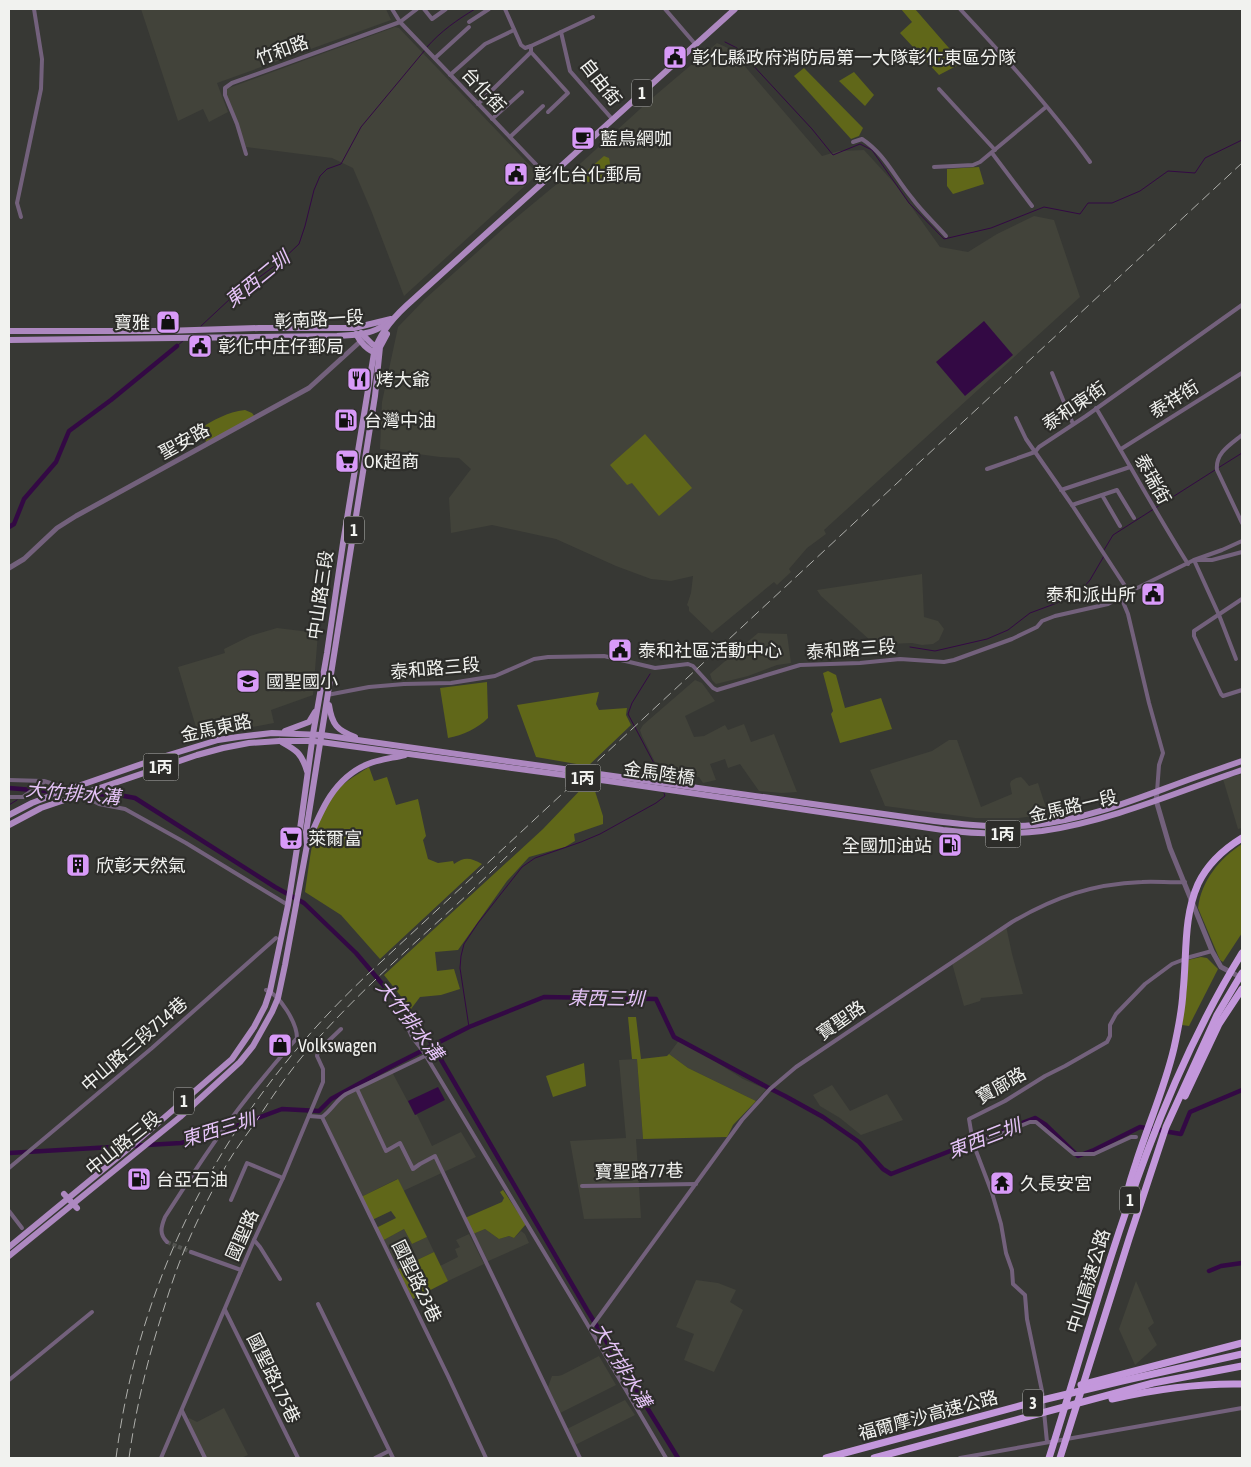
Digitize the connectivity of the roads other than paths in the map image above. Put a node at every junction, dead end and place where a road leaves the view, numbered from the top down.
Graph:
1 (34, 9) edge
2 (392, 9) edge
3 (417, 9) edge
4 (424, 9) edge
5 (446, 9) edge
6 (489, 9) edge
7 (505, 9) edge
8 (665, 9) edge
9 (735, 9) edge
10 (960, 9) edge
11 (593, 17) dead end
12 (400, 22) junction
13 (514, 30) junction
14 (561, 32) junction
15 (696, 45) junction
16 (531, 46) junction
17 (532, 52) junction
18 (435, 58) junction
19 (450, 75) junction
20 (939, 90) dead end
21 (522, 92) dead end
22 (478, 104) junction
23 (543, 106) dead end
24 (1046, 107) junction
25 (548, 112) dead end
26 (492, 119) junction
27 (613, 120) junction
28 (510, 137) junction
29 (854, 142) dead end
30 (994, 152) junction
31 (246, 154) dead end
32 (1090, 162) dead end
33 (934, 167) dead end
34 (548, 177) junction
35 (1032, 206) dead end
36 (21, 217) dead end
37 (946, 236) dead end
38 (1242, 305) edge
39 (392, 319) junction
40 (354, 328) junction
41 (9, 331) edge
42 (362, 337) junction
43 (9, 340) edge
44 (377, 350) junction
45 (1052, 372) dead end
46 (1242, 373) edge
47 (1096, 408) junction
48 (1016, 418) dead end
49 (1073, 424) junction
50 (1242, 435) edge
51 (1121, 450) junction
52 (1035, 452) junction
53 (1130, 467) junction
54 (987, 469) dead end
55 (1061, 490) junction
56 (1102, 495) junction
57 (1072, 505) junction
58 (1134, 518) dead end
59 (1242, 523) edge
60 (1120, 526) dead end
61 (1242, 540) edge
62 (1242, 552) edge
63 (1194, 560) junction
64 (1188, 564) junction
65 (9, 568) edge
66 (1129, 592) junction
67 (1121, 597) junction
68 (1242, 599) edge
69 (1219, 615) junction
70 (1236, 659) dead end
71 (1242, 690) edge
72 (320, 693) junction
73 (328, 695) junction
74 (319, 701) junction
75 (280, 733) junction
76 (322, 735) junction
77 (313, 738) junction
78 (363, 740) junction
79 (278, 741) junction
80 (320, 742) junction
81 (410, 750) junction
82 (1242, 761) edge
83 (1242, 770) edge
84 (308, 774) junction
85 (9, 780) edge
86 (44, 782) junction
87 (70, 789) junction
88 (1157, 792) junction
89 (81, 794) junction
90 (9, 797) edge
91 (757, 799) junction
92 (1156, 800) junction
93 (9, 816) edge
94 (9, 825) edge
95 (1242, 838) edge
96 (307, 846) junction
97 (1185, 882) junction
98 (291, 905) junction
99 (276, 938) dead end
100 (1212, 951) junction
101 (1242, 953) edge
102 (1242, 973) edge
103 (1242, 978) edge
104 (1242, 989) edge
105 (268, 990) junction
106 (278, 998) junction
107 (408, 1028) dead end
108 (341, 1029) dead end
109 (425, 1056) junction
110 (356, 1089) junction
111 (173, 1108) junction
112 (309, 1116) junction
113 (322, 1117) junction
114 (182, 1118) junction
115 (1166, 1127) junction
116 (1136, 1137) dead end
117 (973, 1142) junction
118 (9, 1168) edge
119 (283, 1178) junction
120 (696, 1184) junction
121 (582, 1186) dead end
122 (231, 1200) dead end
123 (70, 1201) junction
124 (9, 1211) edge
125 (1123, 1220) junction
126 (22, 1228) dead end
127 (254, 1240) junction
128 (168, 1242) dead end
129 (9, 1247) edge
130 (191, 1252) tunnel mouth
131 (9, 1256) edge
132 (242, 1270) junction
133 (280, 1279) dead end
134 (318, 1304) dead end
135 (225, 1310) junction
136 (92, 1312) dead end
137 (590, 1329) junction
138 (1242, 1343) edge
139 (1242, 1354) edge
140 (1242, 1366) edge
141 (9, 1380) edge
142 (1242, 1384) edge
143 (1034, 1402) junction
144 (1242, 1408) edge
145 (182, 1410) junction
146 (1014, 1421) junction
147 (1047, 1442) junction
148 (389, 1451) junction
149 (160, 1458) edge
150 (205, 1458) edge
151 (298, 1458) edge
152 (375, 1458) edge
153 (393, 1458) edge
154 (486, 1458) edge
155 (580, 1458) edge
156 (666, 1458) edge
157 (826, 1458) edge
158 (874, 1458) edge
159 (960, 1458) edge
160 (1049, 1458) edge
161 (1060, 1458) edge

1 - 36 street
2 - 12 street
3 - 12 street
4 - 5 street
6 - 18 street
7 - 13 street
8 - 15 street
9 - 15 main road, 中山路三段 / 1
10 - 24 street
11 - 14 street
12 - 18 street, 台化街
12 - 31 street, 竹和路
13 - 16 street
13 - 19 street
14 - 16 street
14 - 27 street, 自由街
15 - 27 main road, 中山路三段 / 1
16 - 17 street
17 - 22 street
17 - 25 street
18 - 19 street, 台化街
19 - 22 street, 台化街
20 - 30 street
21 - 26 street
22 - 26 street, 台化街
23 - 28 street
24 - 30 street
24 - 32 street
26 - 28 street, 台化街
27 - 34 main road, 中山路三段 / 1
28 - 34 street, 台化街
29 - 37 street
30 - 33 street
30 - 35 street
34 - 39 main road, 中山路三段 / 1
38 - 47 street, 泰和東街
39 - 40 main road, 彰南路一段
39 - 42 main road, 彰南路一段
39 - 44 main road, 中山路三段 / 1
40 - 41 main road, 彰南路一段
40 - 42 main road
42 - 43 main road, 彰南路一段
42 - 44 main road
42 - 65 street, 聖安路
44 - 72 main road, 中山路三段 / 1
44 - 73 main road, 中山路三段 / 1
45 - 49 street
46 - 51 street, 泰祥街
47 - 49 street, 泰和東街
47 - 51 street, 泰瑞街
48 - 52 street
49 - 52 street, 泰和東街
50 - 59 street
51 - 53 street, 泰瑞街
52 - 54 street
52 - 55 street, 泰和東街
53 - 55 street
53 - 64 street, 泰瑞街
55 - 57 street, 泰和東街
56 - 57 street
56 - 58 street
56 - 60 street
57 - 66 street, 泰和東街
61 - 63 street
62 - 63 street
63 - 64 street
63 - 69 street
64 - 66 street
66 - 67 street
67 - 73 street, 泰和路三段
67 - 88 street
68 - 69 street
69 - 70 street
69 - 71 street
72 - 73 street, 泰和路三段
72 - 74 main road, 中山路三段 / 1
73 - 76 main road, 中山路三段 / 1
73 - 78 main road
74 - 75 main road
74 - 77 main road, 中山路三段 / 1
75 - 77 main road, 金馬東路 / 1丙
75 - 87 main road, 金馬東路 / 1丙
76 - 77 main road, 金馬東路 / 1丙
76 - 78 main road, 1丙
76 - 80 main road, 中山路三段 / 1
77 - 79 main road, 金馬東路 / 1丙
77 - 80 main road, 金馬東路 / 1丙
77 - 84 main road, 中山路三段 / 1
78 - 81 main road, 1丙
79 - 84 main road
79 - 89 main road, 金馬東路 / 1丙
80 - 81 main road, 1丙
80 - 96 main road, 中山路三段 / 1
81 - 91 main road, 金馬陸橋 / 1丙
81 - 96 main road, 1
82 - 88 main road, 金馬路一段 / 1丙
83 - 92 main road, 金馬路一段 / 1丙
84 - 98 main road, 中山路三段 / 1
85 - 86 street
86 - 87 street
86 - 90 street
87 - 89 street
87 - 93 main road, 金馬東路 / 1丙
88 - 91 main road, 金馬路一段 / 1丙
88 - 92 street
89 - 94 main road, 金馬東路 / 1丙
89 - 98 street
91 - 92 main road, 金馬路一段 / 1丙
92 - 97 street
95 - 125 highway
96 - 98 main road, 中山路三段 / 1
97 - 100 street
97 - 120 street, 寶聖路
98 - 105 main road, 中山路三段 / 1
98 - 106 main road, 中山路三段 / 1
99 - 118 street, 中山路三段714巷
100 - 103 street
100 - 117 street, 寶廍路
101 - 125 highway, 中山高速公路 / 1
102 - 115 highway, 中山高速公路 / 1
104 - 115 highway
105 - 106 street
105 - 111 main road, 中山路三段 / 1
106 - 114 main road, 中山路三段 / 1
106 - 128 street
107 - 109 street
108 - 112 street, 國聖路
109 - 110 street
109 - 137 street
110 - 113 street
110 - 155 street
111 - 114 main road
111 - 123 main road, 中山路三段 / 1
112 - 113 street
112 - 119 street, 國聖路
113 - 154 street, 國聖路23巷
114 - 123 main road, 中山路三段 / 1
115 - 161 highway, 中山高速公路 / 1
116 - 117 street
117 - 147 street, 寶廍路
119 - 122 street
119 - 127 street, 國聖路
120 - 121 street, 寶聖路77巷
120 - 137 street, 寶聖路
123 - 129 main road, 中山路三段 / 1
123 - 131 main road, 中山路三段 / 1
124 - 126 street
125 - 160 highway, 中山高速公路 / 1
127 - 132 street, 國聖路
127 - 133 street
130 - 132 street
132 - 135 street, 國聖路
134 - 148 street
135 - 145 street, 國聖路
135 - 151 street, 國聖路175巷
136 - 141 street
137 - 156 street
138 - 143 highway
139 - 143 highway, 福爾摩沙高速公路 / 3
140 - 146 highway, 福爾摩沙高速公路 / 3
142 - 146 highway
143 - 157 highway, 福爾摩沙高速公路 / 3
144 - 147 street
145 - 149 street, 國聖路
145 - 150 street
146 - 158 highway, 福爾摩沙高速公路 / 3
147 - 159 street
148 - 152 street
148 - 153 street

